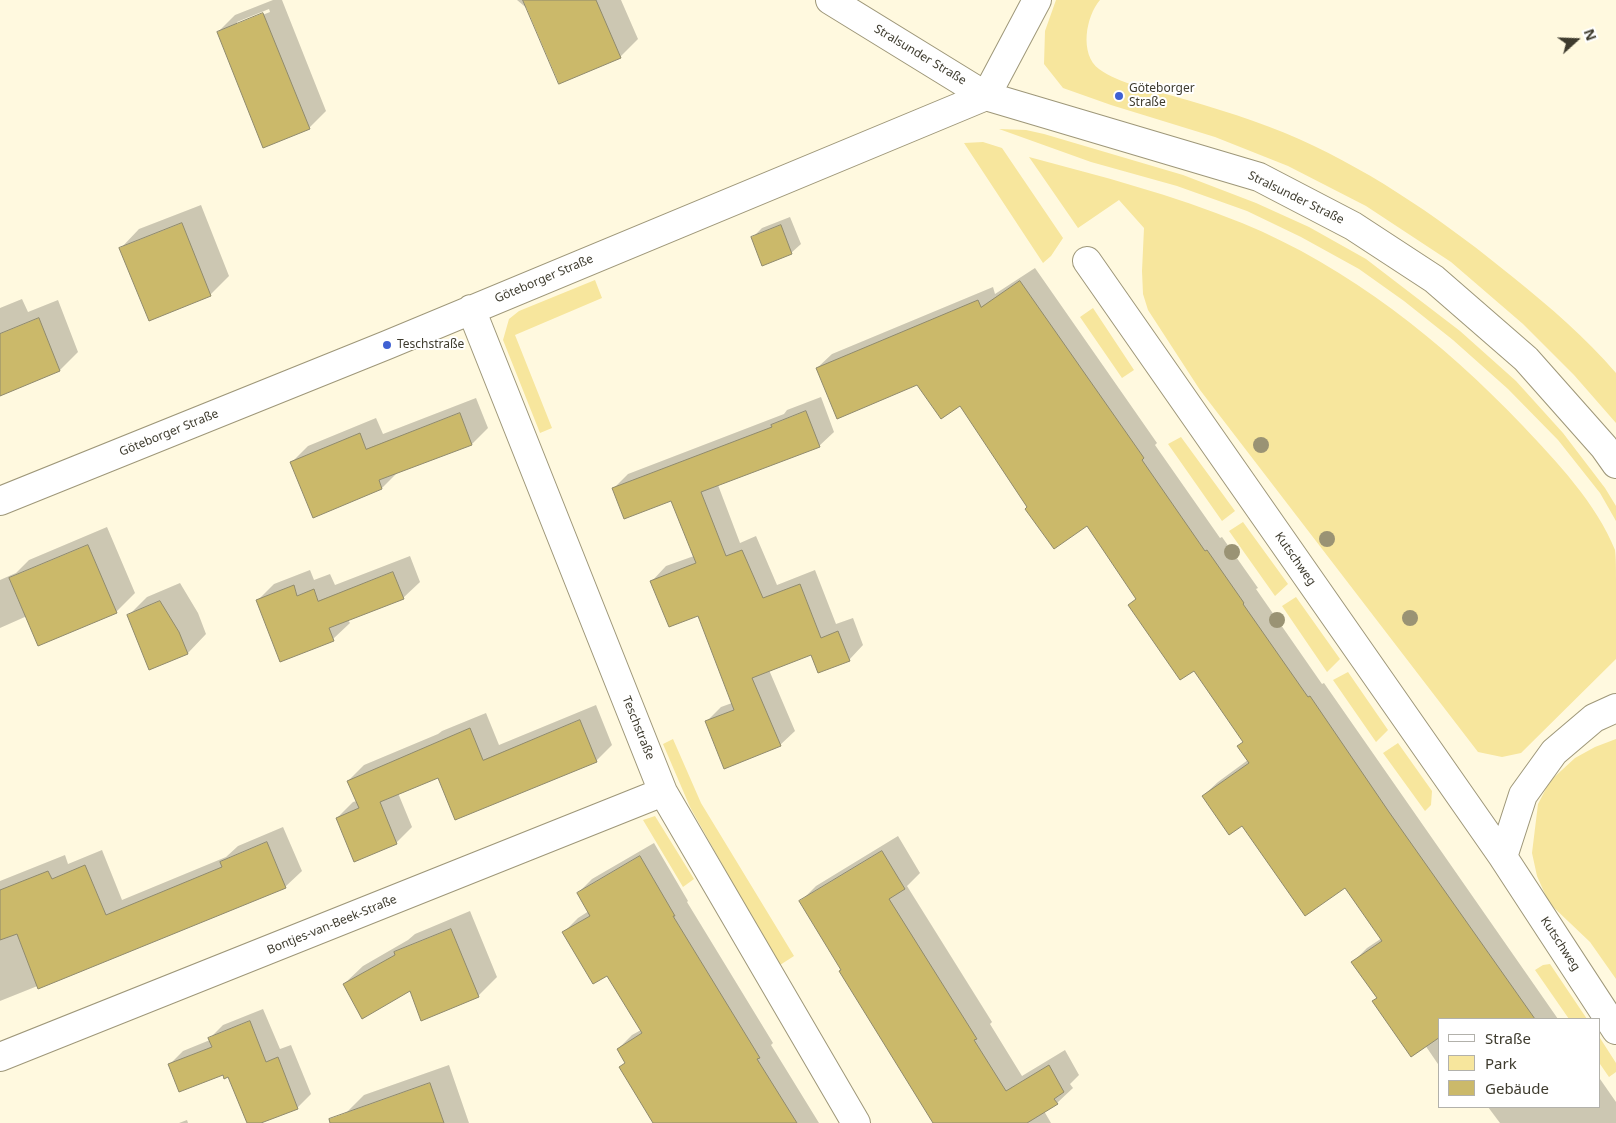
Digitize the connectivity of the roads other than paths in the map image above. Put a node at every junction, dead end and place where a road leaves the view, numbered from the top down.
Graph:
1 (830, 0) edge
2 (1037, 0) edge
3 (986, 96) junction
4 (1087, 262) dead end
5 (472, 309) junction
6 (1616, 464) edge
7 (0, 501) edge
8 (1616, 708) edge
9 (663, 792) junction
10 (1503, 857) junction
11 (1616, 1030) edge
12 (0, 1057) edge
13 (856, 1123) edge

1 - 3 street, Stralsunder Straße
2 - 3 street
3 - 5 street, Göteborger Straße
3 - 6 street, Stralsunder Straße
4 - 10 street, Kutschweg
5 - 7 street, Göteborger Straße
5 - 9 street, Teschstraße
8 - 10 street
9 - 12 street, Bontjes-van-Beek-Straße
9 - 13 street, Teschstraße
10 - 11 street, Kutschweg

